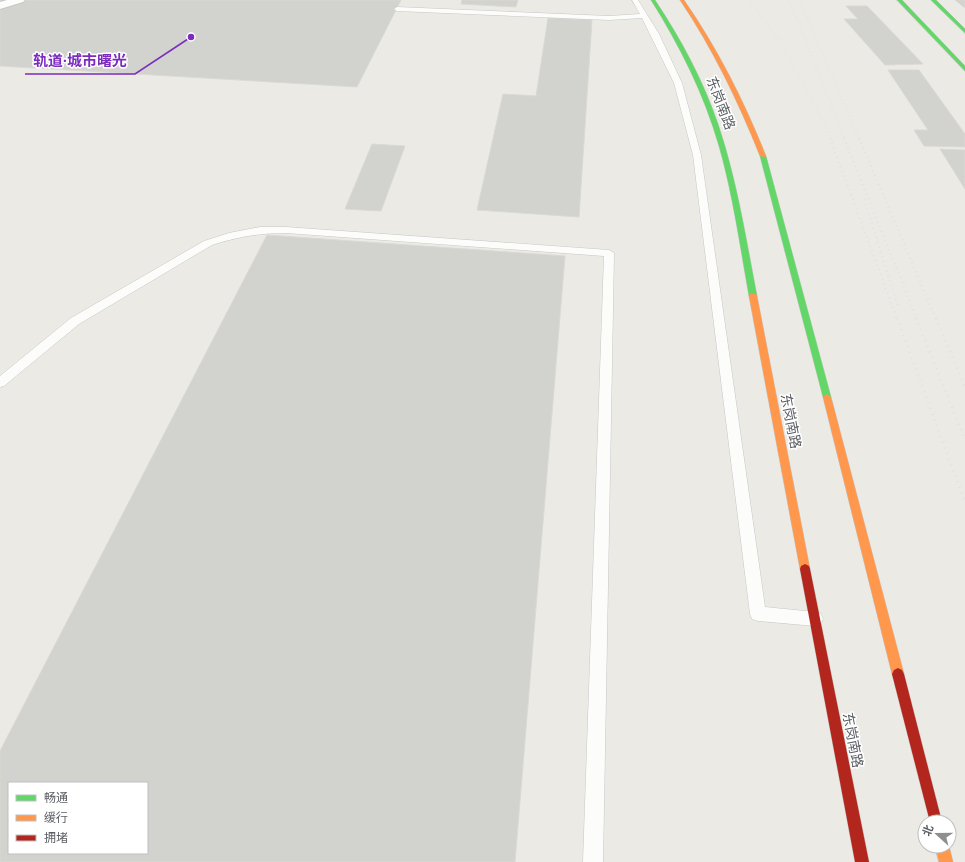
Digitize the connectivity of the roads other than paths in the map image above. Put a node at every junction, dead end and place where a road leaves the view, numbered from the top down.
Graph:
1 (19, 0) edge
2 (635, 0) edge
3 (653, 0) edge
4 (682, 0) edge
5 (900, 0) edge
6 (933, 0) edge
7 (0, 6) edge
8 (397, 9) dead end
9 (640, 17) junction
10 (965, 32) edge
11 (965, 69) edge
12 (0, 383) edge
13 (815, 620) junction
14 (934, 814) edge
15 (593, 862) edge
16 (862, 862) edge

1 - 7 street
2 - 9 lane
3 - 13 main road, 东岗南路
4 - 14 main road, 东岗南路
5 - 11 main road
6 - 10 main road
8 - 9 lane
9 - 13 lane
12 - 15 lane
13 - 16 main road, 东岗南路

